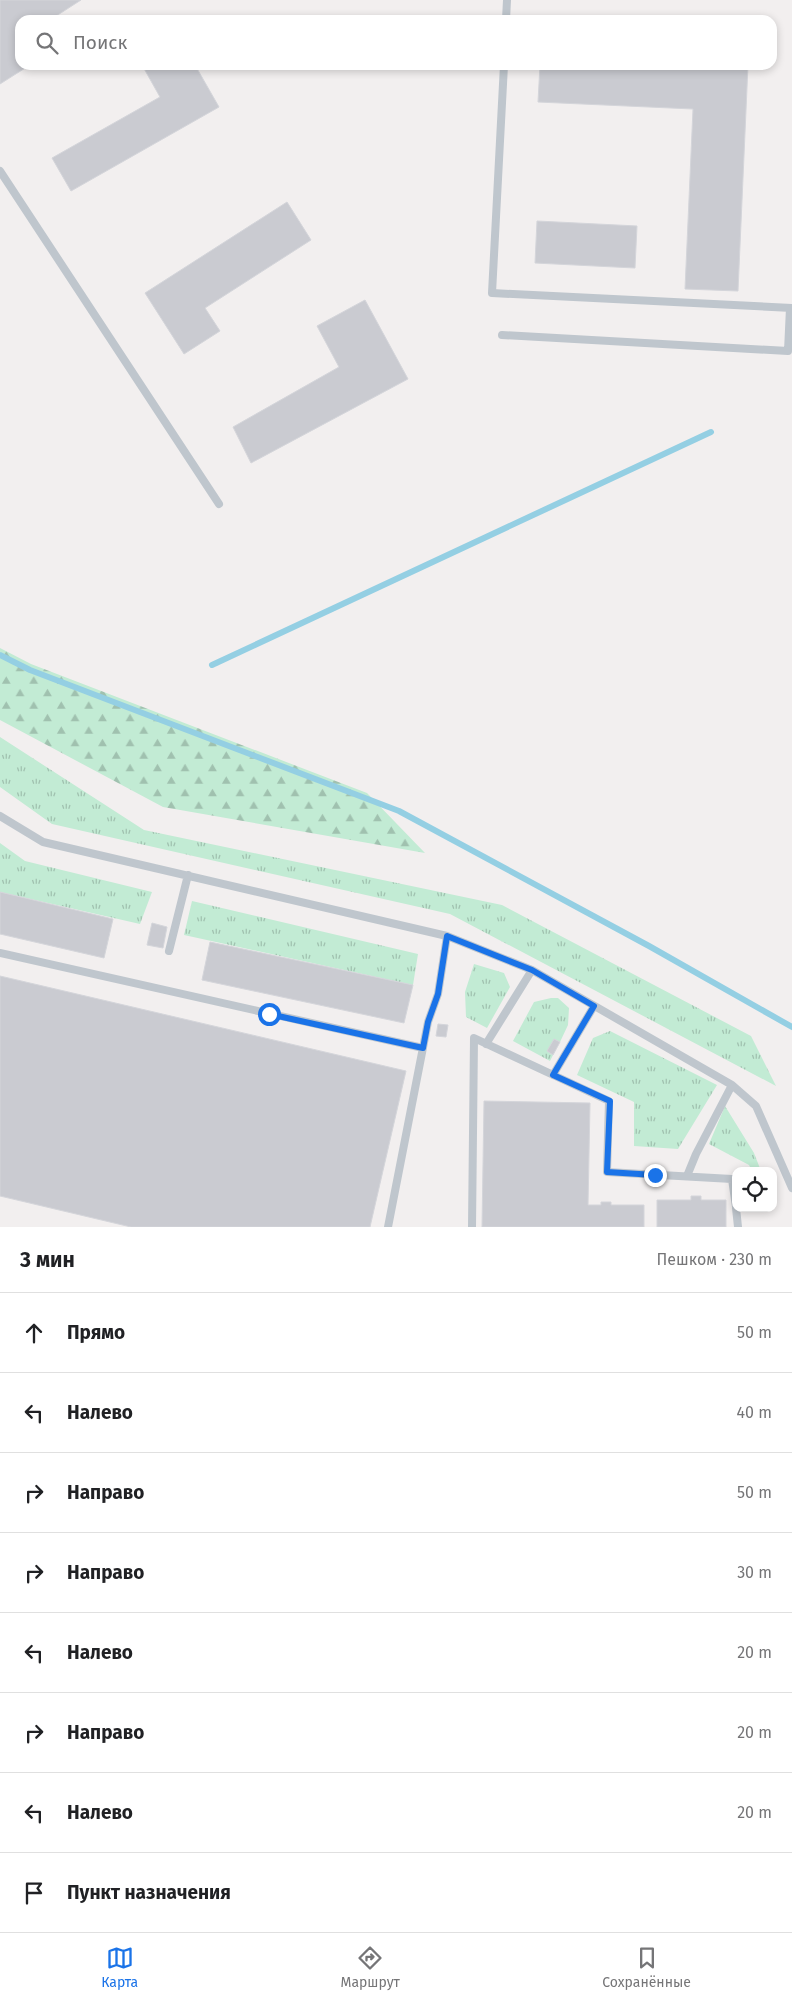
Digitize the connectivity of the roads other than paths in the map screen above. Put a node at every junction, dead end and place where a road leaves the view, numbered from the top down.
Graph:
1 (507, 0) edge
2 (506, 15) edge
3 (504, 70) edge
4 (0, 171) edge
5 (791, 308) edge
6 (502, 335) dead end
7 (219, 504) dead end
8 (0, 816) edge
9 (188, 875) junction
10 (447, 936) junction
11 (169, 951) dead end
12 (0, 953) edge
13 (532, 970) junction
14 (594, 1006) junction
15 (486, 1044) junction
16 (423, 1048) junction
17 (553, 1075) junction
18 (732, 1085) junction
19 (687, 1176) junction
20 (732, 1179) edge
21 (792, 1188) edge
22 (736, 1212) edge
23 (388, 1227) edge
24 (472, 1227) edge
25 (738, 1227) edge

1 - 2 lane
3 - 5 lane
4 - 7 lane
5 - 6 lane
8 - 9 lane
9 - 10 lane
9 - 11 lane
10 - 13 lane
10 - 16 lane
12 - 16 lane
13 - 14 lane
13 - 15 lane
14 - 17 lane
14 - 18 lane
15 - 17 lane
15 - 24 lane
16 - 23 lane
17 - 19 lane
18 - 19 lane
18 - 21 lane
19 - 20 lane
22 - 25 lane

